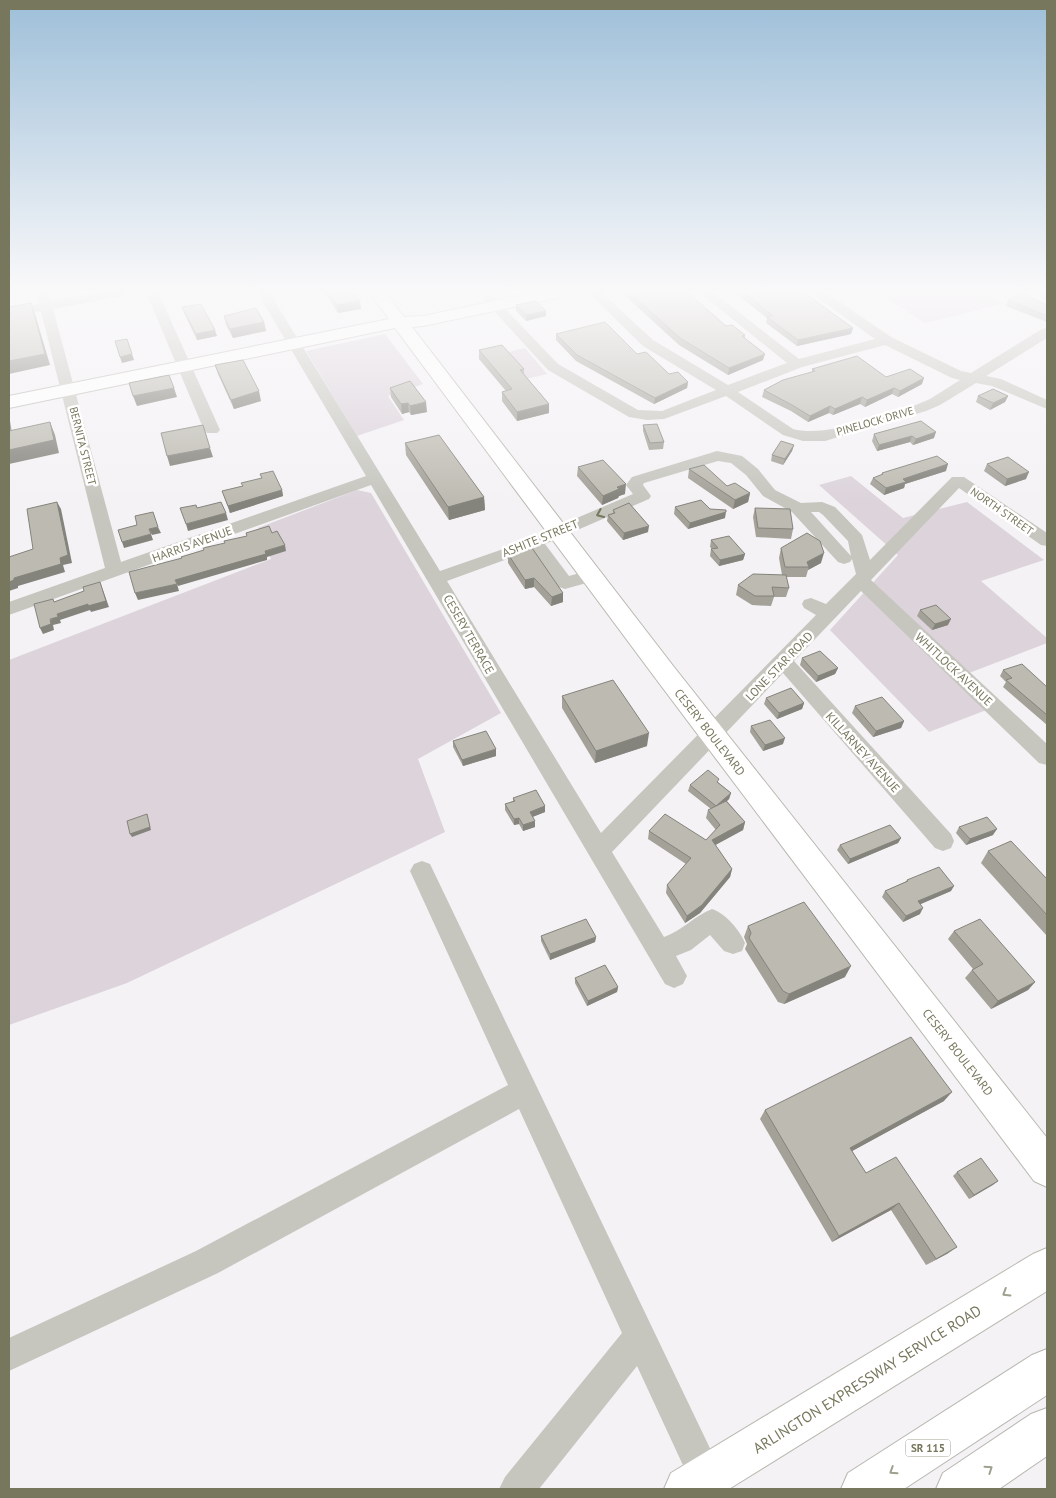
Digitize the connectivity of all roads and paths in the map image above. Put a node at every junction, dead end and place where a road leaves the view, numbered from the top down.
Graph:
1 (61, 362) edge
2 (182, 362) edge
3 (204, 362) edge
4 (304, 362) edge
5 (430, 362) edge
6 (547, 362) edge
7 (679, 362) edge
8 (795, 362) edge
9 (806, 362) edge
10 (929, 362) edge
11 (1001, 362) edge
12 (798, 364) junction
13 (184, 366) junction
14 (974, 379) junction
15 (68, 390) junction
16 (726, 390) junction
17 (9, 402) edge
18 (1047, 405) edge
19 (212, 430) dead end
20 (375, 478) junction
21 (958, 480) joint
22 (805, 524) junction
23 (564, 540) junction
24 (1047, 541) edge
25 (539, 548) junction
26 (858, 569) junction
27 (114, 572) junction
28 (436, 578) junction
29 (578, 579) junction
30 (810, 604) dead end
31 (9, 608) edge
32 (829, 614) junction
33 (784, 662) junction
34 (712, 735) junction
35 (1047, 757) edge
36 (943, 841) dead end
37 (598, 851) junction
38 (422, 871) dead end
39 (733, 944) dead end
40 (658, 951) junction
41 (674, 976) dead end
42 (525, 1091) junction
43 (1047, 1168) edge
44 (1047, 1268) edge
45 (640, 1336) junction
46 (9, 1355) edge
47 (1047, 1370) edge
48 (1047, 1430) edge
49 (696, 1483) edge
50 (517, 1489) edge
51 (864, 1489) edge
52 (959, 1489) edge

1 - 15 street, BERNITA STREET
2 - 13 street
3 - 13 main road
4 - 20 street, CESERY TERRACE
5 - 23 main road, CESERY BOULEVARD
6 - 16 street
7 - 16 street
8 - 12 street
9 - 12 street
10 - 14 street
11 - 14 street, PINELOCK DRIVE
12 - 16 street
13 - 15 main road
13 - 19 street
14 - 16 street, PINELOCK DRIVE
14 - 18 street
15 - 17 main road
15 - 27 street, BERNITA STREET
20 - 27 street, HARRIS AVENUE
20 - 28 street, CESERY TERRACE
21 - 24 street, NORTH STREET
21 - 26 street, LONE STAR ROAD
22 -> 23 street, ASHITE STREET
22 - 26 street
22 - 26 street
23 - 25 street, ASHITE STREET
23 - 29 main road, CESERY BOULEVARD
25 - 28 street, ASHITE STREET
25 - 29 street
26 - 32 street, LONE STAR ROAD
26 - 35 street, WHITLOCK AVENUE
27 - 31 street, HARRIS AVENUE
28 - 37 street, CESERY TERRACE
29 - 34 main road, CESERY BOULEVARD
30 - 32 street
32 - 33 street, LONE STAR ROAD
33 - 34 street, LONE STAR ROAD
33 - 36 street, KILLARNEY AVENUE
34 - 37 street, LONE STAR ROAD
34 - 43 main road, CESERY BOULEVARD
37 - 40 street, CESERY TERRACE
38 - 42 street
39 - 40 street
40 - 41 street, CESERY TERRACE
42 - 45 street
42 - 46 street
44 -> 49 main road, ARLINGTON EXPRESSWAY SERVICE ROAD
45 - 49 street
45 - 50 street
47 -> 51 main road, SR 115
52 -> 48 main road

